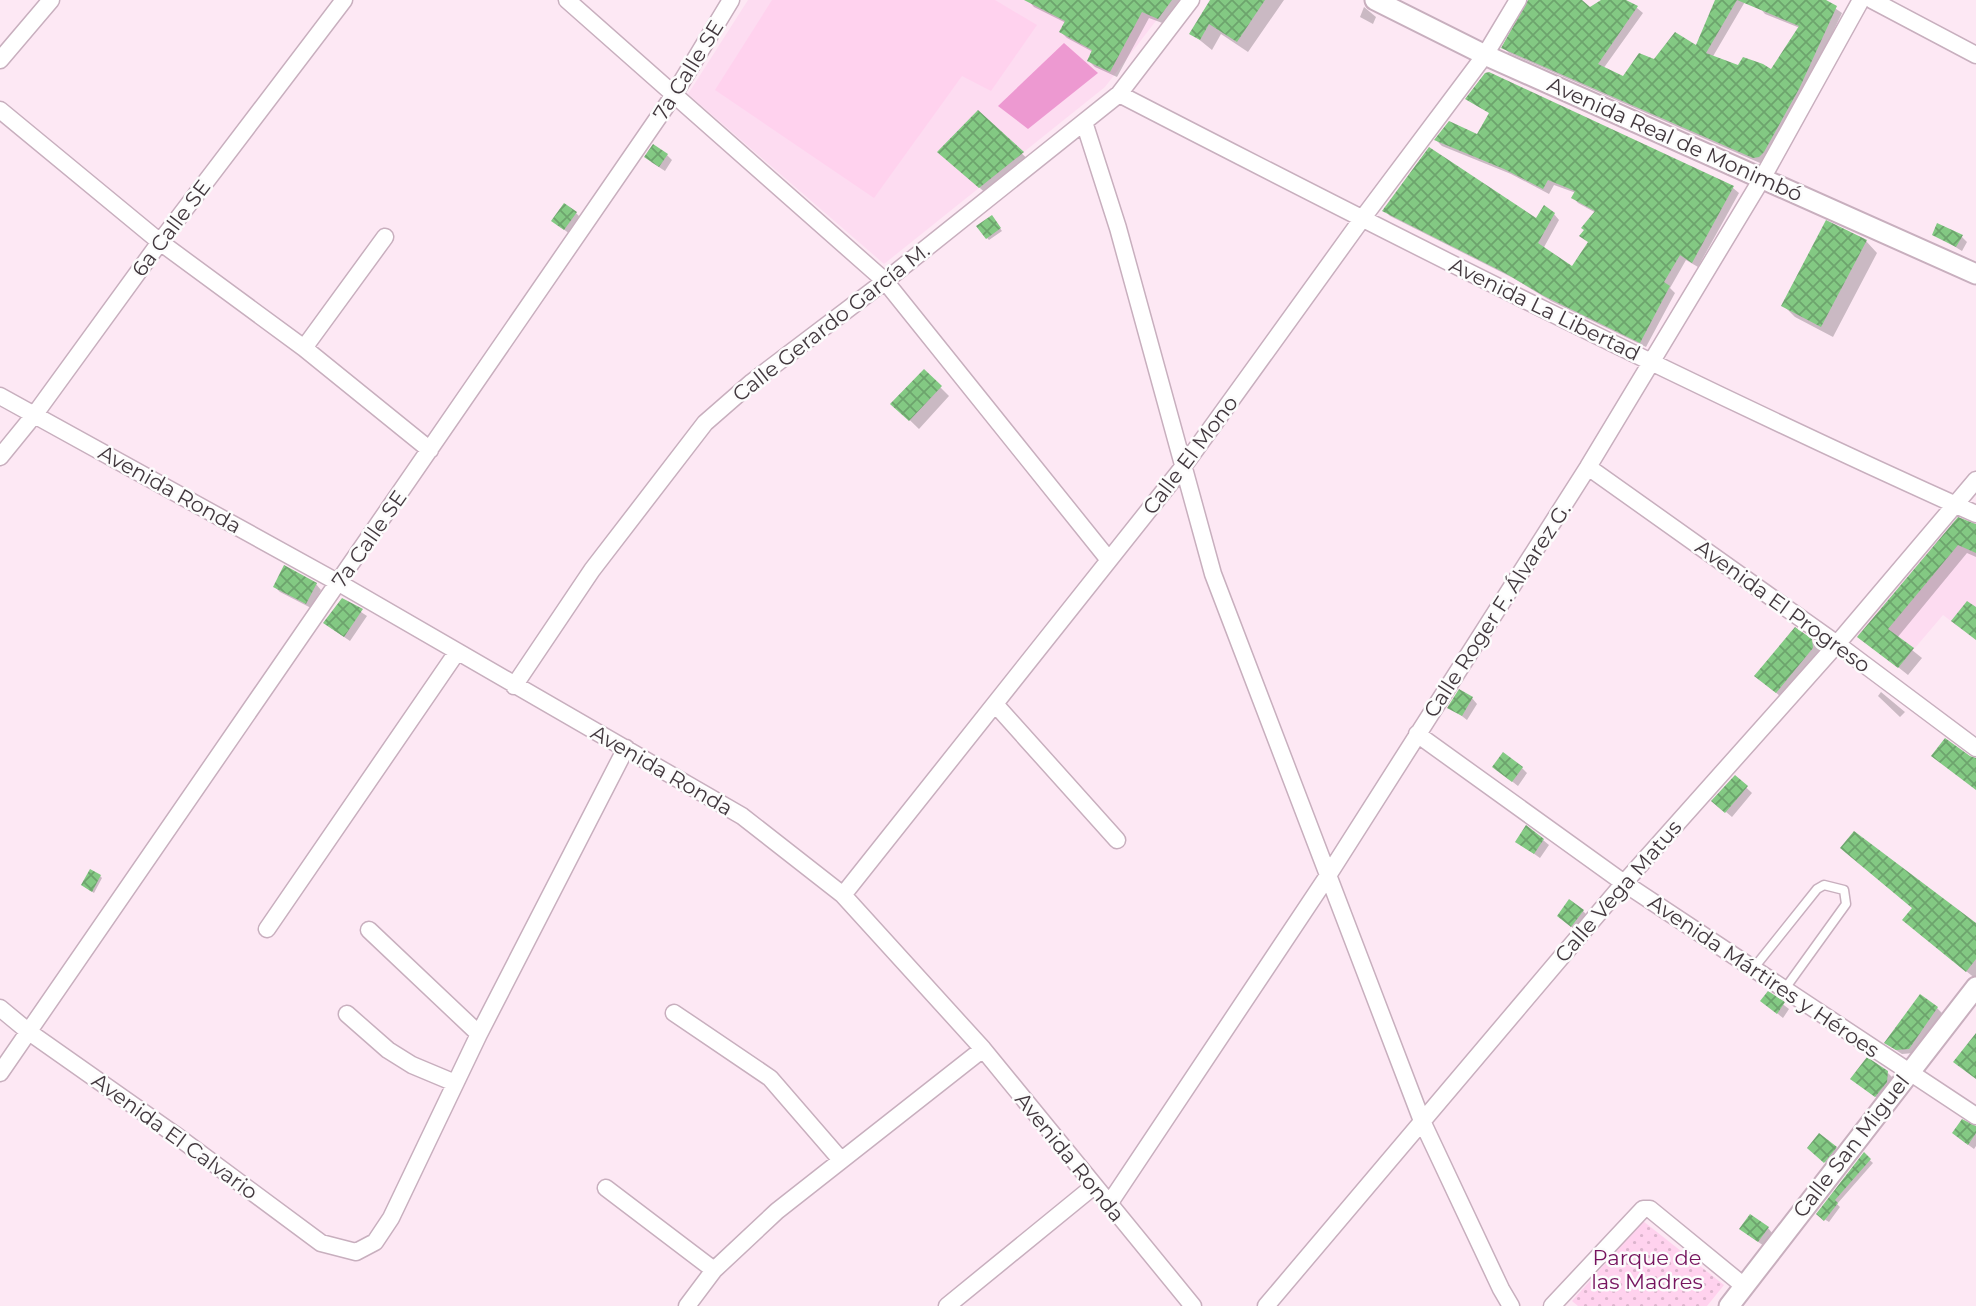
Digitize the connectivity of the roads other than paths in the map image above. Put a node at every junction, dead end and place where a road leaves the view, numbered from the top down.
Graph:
1 (51, 0) edge
2 (344, 0) edge
3 (567, 0) edge
4 (731, 0) edge
5 (1191, 0) edge
6 (1375, 0) edge
7 (1518, 0) edge
8 (1861, 0) edge
9 (1872, 0) edge
10 (1485, 55) junction
11 (1976, 55) edge
12 (0, 60) edge
13 (1119, 94) junction
14 (673, 96) junction
15 (0, 110) edge
16 (1084, 122) junction
17 (1763, 177) junction
18 (1362, 219) junction
19 (385, 237) dead end
20 (160, 242) junction
21 (1976, 274) edge
22 (885, 281) junction
23 (304, 348) junction
24 (1651, 362) junction
25 (0, 396) edge
26 (35, 414) junction
27 (430, 450) junction
28 (0, 457) edge
29 (1183, 467) junction
30 (1588, 467) junction
31 (1976, 480) edge
32 (1956, 505) junction
33 (1976, 514) edge
34 (1110, 560) junction
35 (339, 583) junction
36 (1837, 644) junction
37 (457, 652) junction
38 (514, 686) junction
39 (995, 704) junction
40 (1417, 734) junction
41 (626, 748) junction
42 (1976, 748) edge
43 (1117, 840) dead end
44 (1329, 874) junction
45 (1623, 883) junction
46 (843, 895) junction
47 (267, 929) dead end
48 (369, 930) dead end
49 (1753, 969) junction
50 (1976, 987) edge
51 (1784, 990) junction
52 (0, 1008) edge
53 (674, 1013) dead end
54 (347, 1014) dead end
55 (29, 1032) junction
56 (479, 1034) junction
57 (983, 1049) junction
58 (1908, 1072) junction
59 (0, 1073) edge
60 (456, 1083) junction
61 (1976, 1116) edge
62 (1422, 1121) junction
63 (841, 1160) junction
64 (1094, 1186) junction
65 (606, 1188) dead end
66 (1109, 1204) junction
67 (714, 1270) junction
68 (1744, 1286) junction
69 (1556, 1305) edge
70 (687, 1306) edge
71 (947, 1306) edge
72 (1193, 1306) edge
73 (1266, 1306) edge
74 (1511, 1306) edge
75 (1729, 1306) edge

1 - 12 street
2 - 20 street, 6a Calle SE
3 - 14 street
4 - 14 street, 7a Calle SE
5 - 13 street, Calle Gerardo García M.
6 - 10 street, Avenida Real de Monimbó
7 - 10 street, Calle El Mono
8 - 17 street, Calle Roger F. Álvarez G.
9 - 11 street
10 - 17 street, Avenida Real de Monimbó
10 - 18 street, Calle El Mono
13 - 16 street, Calle Gerardo García M.
13 - 18 street, Avenida La Libertad
14 - 22 street
14 - 27 street, 7a Calle SE
15 - 20 street
16 - 22 street, Calle Gerardo García M.
16 - 29 street
17 - 21 street, Avenida Real de Monimbó
17 - 24 street, Calle Roger F. Álvarez G.
18 - 24 street, Avenida La Libertad
18 - 29 street, Calle El Mono
19 - 23 street
20 - 23 street
20 - 26 street, 6a Calle SE
22 - 34 street
22 - 38 street, Calle Gerardo García M.
23 - 27 street
24 - 30 street, Calle Roger F. Álvarez G.
24 - 32 street, Avenida La Libertad
25 - 26 street, Avenida Ronda
26 - 28 street, 6a Calle SE
26 - 35 street, Avenida Ronda
27 - 35 street, 7a Calle SE
29 - 34 street, Calle El Mono
29 - 44 street
30 - 36 street, Avenida El Progreso
30 - 40 street, Calle Roger F. Álvarez G.
31 - 32 street, Calle Vega Matus
32 - 33 street, Avenida La Libertad
32 - 36 street, Calle Vega Matus
34 - 39 street, Calle El Mono
35 - 37 street, Avenida Ronda
35 - 55 street, 7a Calle SE
36 - 42 street, Avenida El Progreso
36 - 45 street, Calle Vega Matus
37 - 38 street, Avenida Ronda
37 - 47 street
38 - 41 street, Avenida Ronda
39 - 43 street
39 - 46 street, Calle El Mono
40 - 44 street, Calle Roger F. Álvarez G.
40 - 45 street, Avenida Mártires y Héroes
41 - 46 street, Avenida Ronda
41 - 56 street
44 - 62 street
44 - 66 street, Calle Roger F. Álvarez G.
45 - 49 street, Avenida Mártires y Héroes
45 - 62 street, Calle Vega Matus
46 - 57 street, Avenida Ronda
48 - 56 street
49 - 51 street, Avenida Mártires y Héroes
49 - 51 lane
50 - 58 street, Calle San Miguel
51 - 58 street, Avenida Mártires y Héroes
52 - 55 street, Avenida El Calvario
53 - 63 street
54 - 60 street
55 - 59 street, 7a Calle SE
55 - 60 street, Avenida El Calvario
56 - 60 street
57 - 63 street
57 - 64 street, Avenida Ronda
58 - 61 street, Avenida Mártires y Héroes
58 - 68 street, Calle San Miguel
62 - 73 street, Calle Vega Matus
62 - 74 street
63 - 67 street
64 - 66 street, Avenida Ronda
64 - 71 street
65 - 67 street
66 - 72 street, Avenida Ronda
67 - 70 street
68 - 69 street
68 - 75 street, Calle San Miguel

